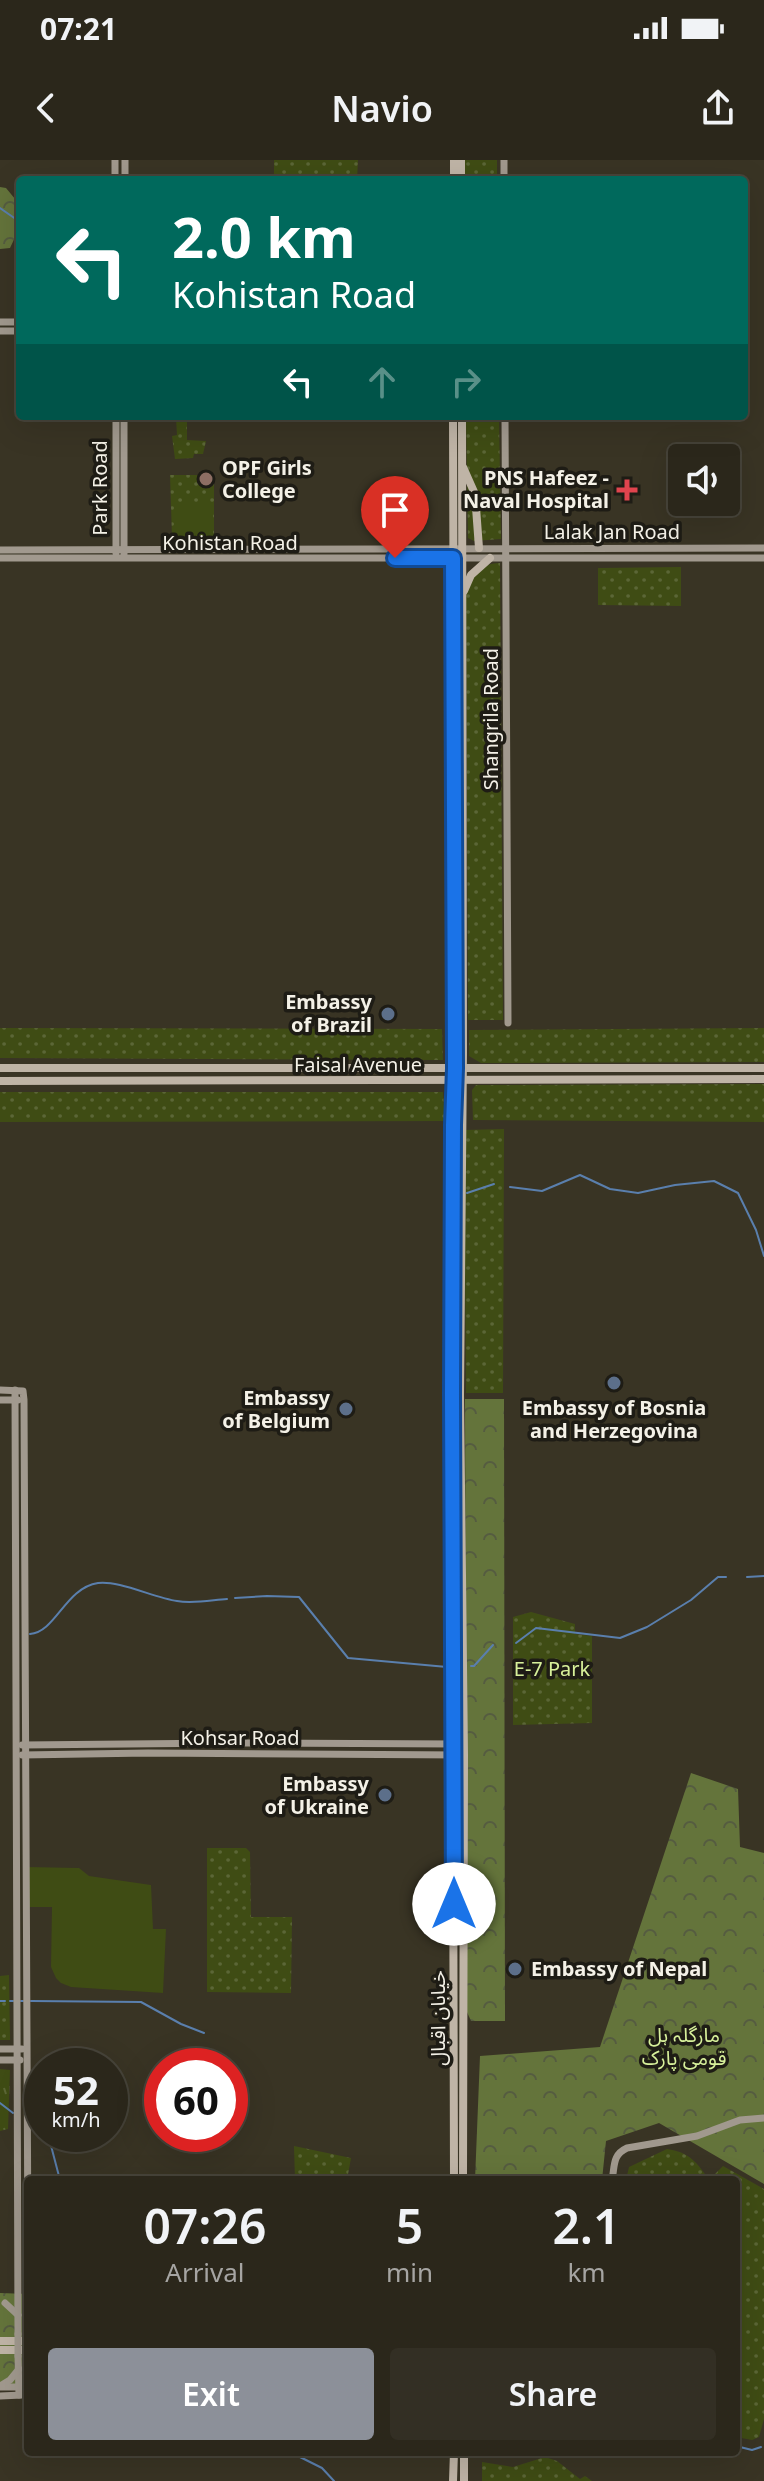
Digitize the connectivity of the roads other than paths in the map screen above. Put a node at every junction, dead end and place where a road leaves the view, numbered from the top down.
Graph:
1 (116, 420) edge
2 (124, 420) edge
3 (453, 420) edge
4 (462, 420) edge
5 (505, 420) edge
6 (462, 466) junction
7 (479, 548) junction
8 (764, 548) edge
9 (120, 549) junction
10 (0, 550) edge
11 (49, 550) junction
12 (65, 550) junction
13 (457, 553) junction
14 (506, 553) junction
15 (0, 558) edge
16 (490, 558) junction
17 (764, 558) edge
18 (49, 559) junction
19 (65, 559) junction
20 (120, 559) junction
21 (461, 599) junction
22 (508, 1023) dead end
23 (459, 1051) junction
24 (481, 1067) junction
25 (0, 1068) edge
26 (429, 1068) junction
27 (459, 1068) junction
28 (764, 1068) edge
29 (764, 1079) edge
30 (459, 1080) junction
31 (482, 1080) junction
32 (0, 1081) edge
33 (427, 1081) junction
34 (458, 1103) junction
35 (0, 1390) edge
36 (0, 1400) edge
37 (19, 1400) junction
38 (453, 1744) junction
39 (464, 1744) junction
40 (20, 1750) junction
41 (459, 1755) junction
42 (27, 2048) edge
43 (0, 2049) edge
44 (17, 2049) junction
45 (24, 2049) edge
46 (0, 2060) edge
47 (17, 2060) junction
48 (24, 2060) edge
49 (764, 2118) edge
50 (27, 2152) edge
51 (28, 2176) edge
52 (454, 2176) edge
53 (463, 2176) edge
54 (612, 2176) edge
55 (5, 2303) dead end
56 (18, 2315) junction
57 (24, 2338) edge
58 (0, 2341) edge
59 (0, 2350) edge
60 (24, 2351) edge
61 (24, 2354) edge
62 (24, 2370) edge
63 (0, 2386) edge
64 (24, 2391) edge
65 (24, 2391) edge
66 (0, 2396) edge
67 (454, 2456) edge
68 (464, 2456) edge
69 (453, 2481) edge
70 (464, 2481) edge

1 - 9 street, Park Road
2 - 9 street, Park Road
3 - 13 main road, خیابان اقبال
4 - 6 main road, خیابان اقبال
5 - 14 street, Shangrila Road
6 - 7 main road
6 - 13 main road, خیابان اقبال
7 - 13 street, Lalak Jan Road
7 - 14 street, Lalak Jan Road
8 - 14 street, Lalak Jan Road
9 - 12 street, Kohistan Road
9 - 13 street, Kohistan Road
9 - 20 street, Park Road
10 - 11 street, Kohistan Road
11 - 12 street, Kohistan Road
11 - 18 street
12 - 19 street
13 - 16 street, Lalak Jan Road
13 - 20 street, Kohistan Road
13 - 21 main road, خیابان اقبال
13 - 23 main road, خیابان اقبال
14 - 16 street, Lalak Jan Road
14 - 17 street, Lalak Jan Road
14 - 22 street, Shangrila Road
15 - 18 street, Kohistan Road
16 - 21 main road
18 - 19 street, Kohistan Road
19 - 20 street, Kohistan Road
21 - 23 main road, خیابان اقبال
23 - 24 main road
23 - 26 main road
23 - 27 main road, خیابان اقبال
24 - 27 main road, Faisal Avenue
24 - 28 main road, Faisal Avenue
25 - 26 main road, Faisal Avenue
26 - 27 main road, Faisal Avenue
27 - 30 main road, خیابان اقبال
29 - 31 main road, Faisal Avenue
30 - 31 main road, Faisal Avenue
30 - 33 main road, Faisal Avenue
30 - 34 main road, خیابان اقبال
31 - 34 main road
32 - 33 main road, Faisal Avenue
33 - 34 main road
34 - 38 main road, خیابان اقبال
34 - 39 main road, خیابان اقبال
35 - 37 street
36 - 37 street
37 - 40 street
38 - 39 street, Kohsar Road
38 - 40 street, Kohsar Road
38 - 41 main road, خیابان اقبال
39 - 41 main road, خیابان اقبال
40 - 41 street, Kohsar Road
40 - 42 street
40 - 44 street
41 - 52 main road, خیابان اقبال
41 - 53 main road, خیابان اقبال
43 - 44 street
44 - 45 street
44 - 47 street
46 - 47 street
47 - 48 street
47 - 56 street
49 - 54 street
50 - 51 street
55 - 56 street
56 - 60 street, bridge
57 - 58 main road
59 - 61 main road
62 - 63 street
63 - 64 street
65 - 66 street
67 - 69 main road
68 - 70 main road

